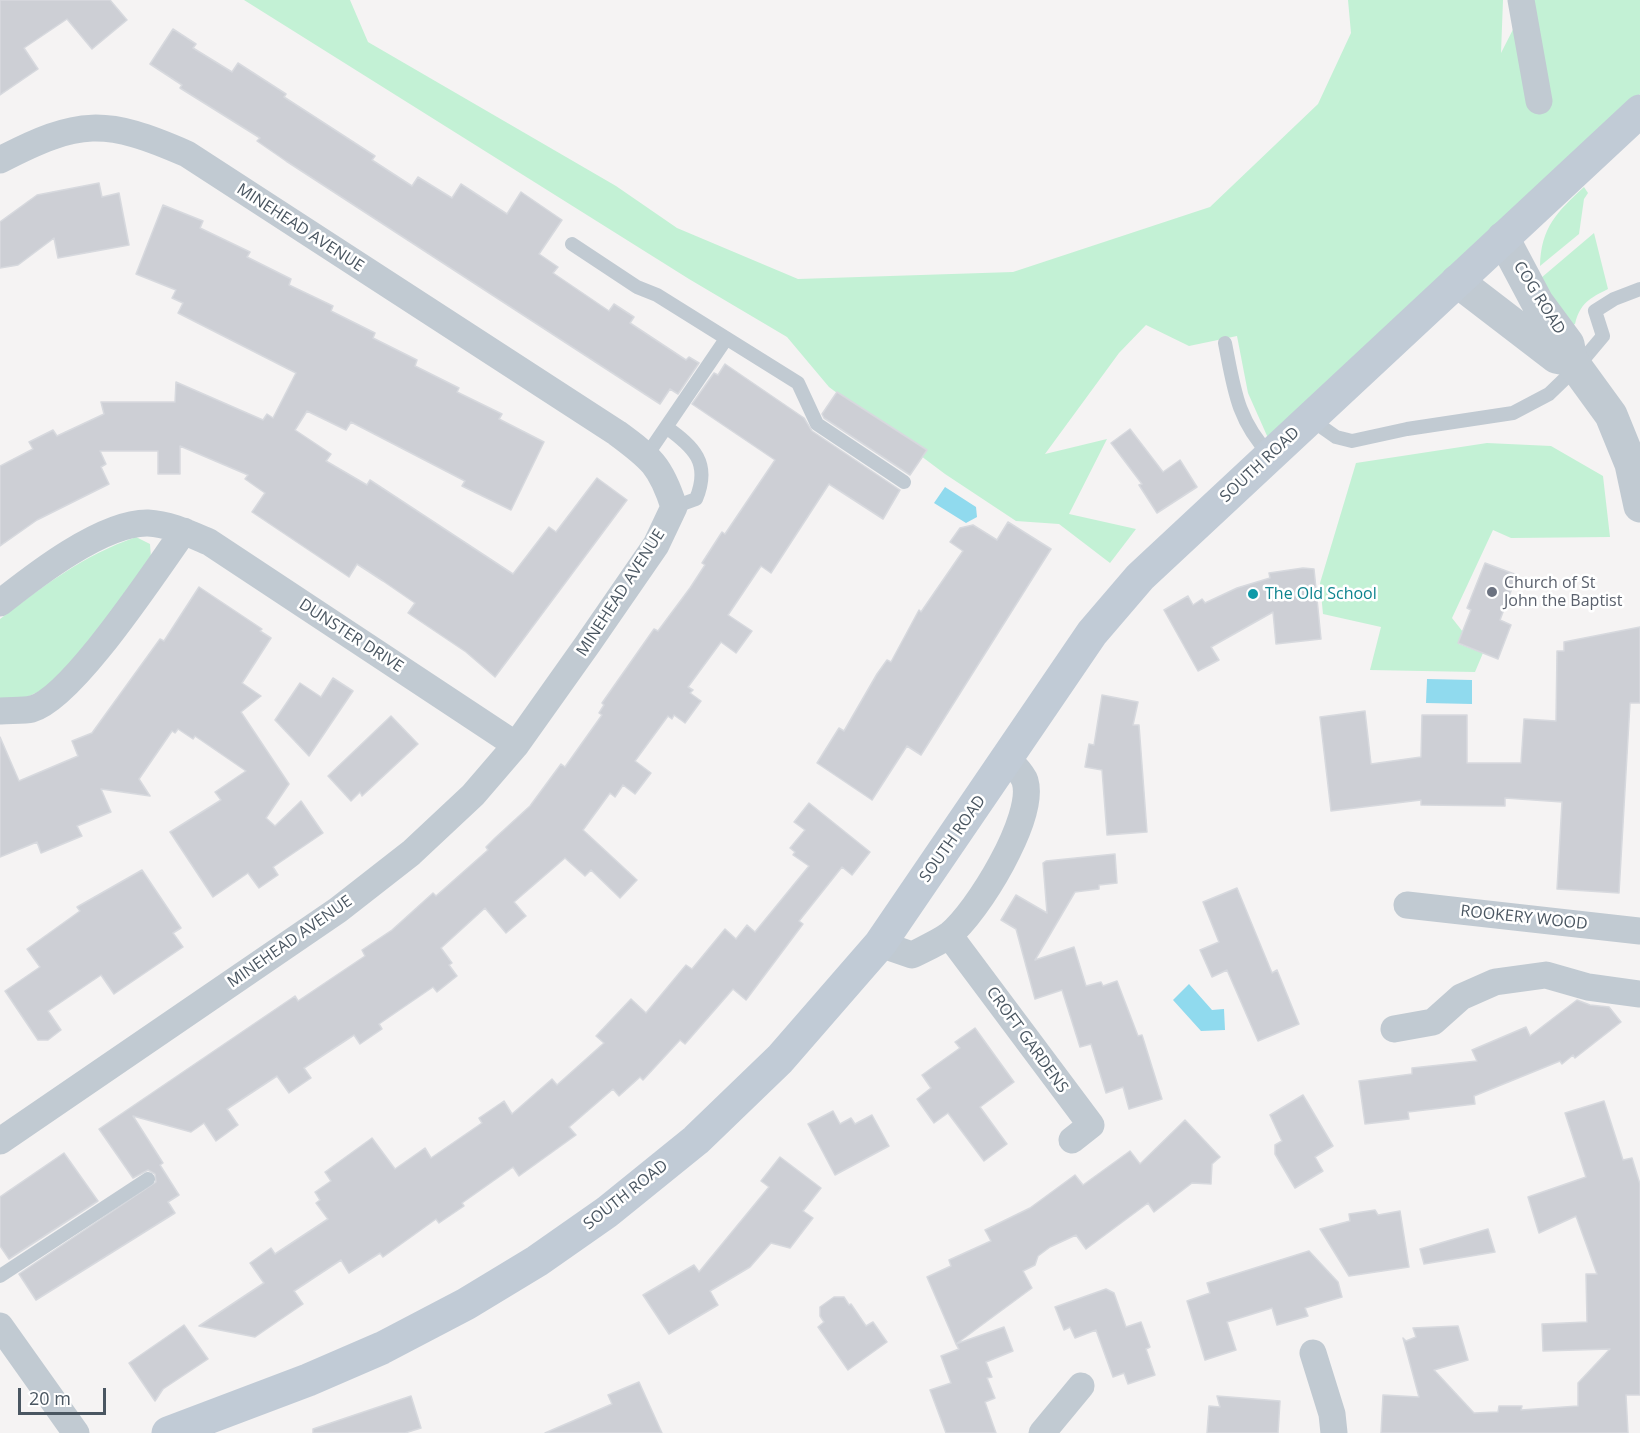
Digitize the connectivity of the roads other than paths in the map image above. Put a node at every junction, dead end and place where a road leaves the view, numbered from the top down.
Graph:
1 (1521, 0) edge
2 (1539, 101) dead end
3 (1640, 111) edge
4 (0, 160) edge
5 (1503, 238) junction
6 (572, 244) dead end
7 (1457, 281) junction
8 (1640, 289) edge
9 (726, 339) junction
10 (1225, 343) dead end
11 (1574, 363) junction
12 (1309, 418) junction
13 (666, 427) junction
14 (647, 455) junction
15 (1270, 455) junction
16 (904, 482) dead end
17 (1640, 506) edge
18 (674, 507) junction
19 (184, 531) junction
20 (0, 603) edge
21 (0, 711) edge
22 (516, 745) junction
23 (1008, 759) junction
24 (1407, 904) dead end
25 (1640, 931) edge
26 (949, 934) junction
27 (880, 944) junction
28 (1640, 994) edge
29 (1394, 1029) dead end
30 (1072, 1140) dead end
31 (0, 1141) edge
32 (148, 1179) dead end
33 (0, 1276) edge
34 (0, 1326) edge
35 (1313, 1353) dead end
36 (1081, 1386) dead end
37 (75, 1433) edge
38 (168, 1433) edge
39 (1042, 1433) edge
40 (1334, 1433) edge

1 - 2 street
3 - 5 main road, SOUTH ROAD
4 - 14 street, MINEHEAD AVENUE
5 - 7 main road, SOUTH ROAD
5 - 11 street, COG ROAD
6 - 9 lane
7 - 11 street, COG ROAD
7 - 12 main road, SOUTH ROAD
8 - 11 lane
9 - 13 lane
9 - 16 lane
10 - 15 lane
11 - 12 lane
11 - 17 street, COG ROAD
12 - 15 main road, SOUTH ROAD
13 - 14 lane
13 - 18 lane
14 - 18 street, MINEHEAD AVENUE
15 - 23 main road, SOUTH ROAD
18 - 22 street, MINEHEAD AVENUE
19 - 20 street, DUNSTER DRIVE
19 - 21 street
19 - 22 street, DUNSTER DRIVE
22 - 31 street, MINEHEAD AVENUE
23 - 26 street
23 - 27 main road, SOUTH ROAD
24 - 25 street, ROOKERY WOOD
26 - 27 street
26 - 30 street, CROFT GARDENS
27 - 38 main road, SOUTH ROAD
28 - 29 street
32 - 33 lane
34 - 37 street
35 - 40 street
36 - 39 street

